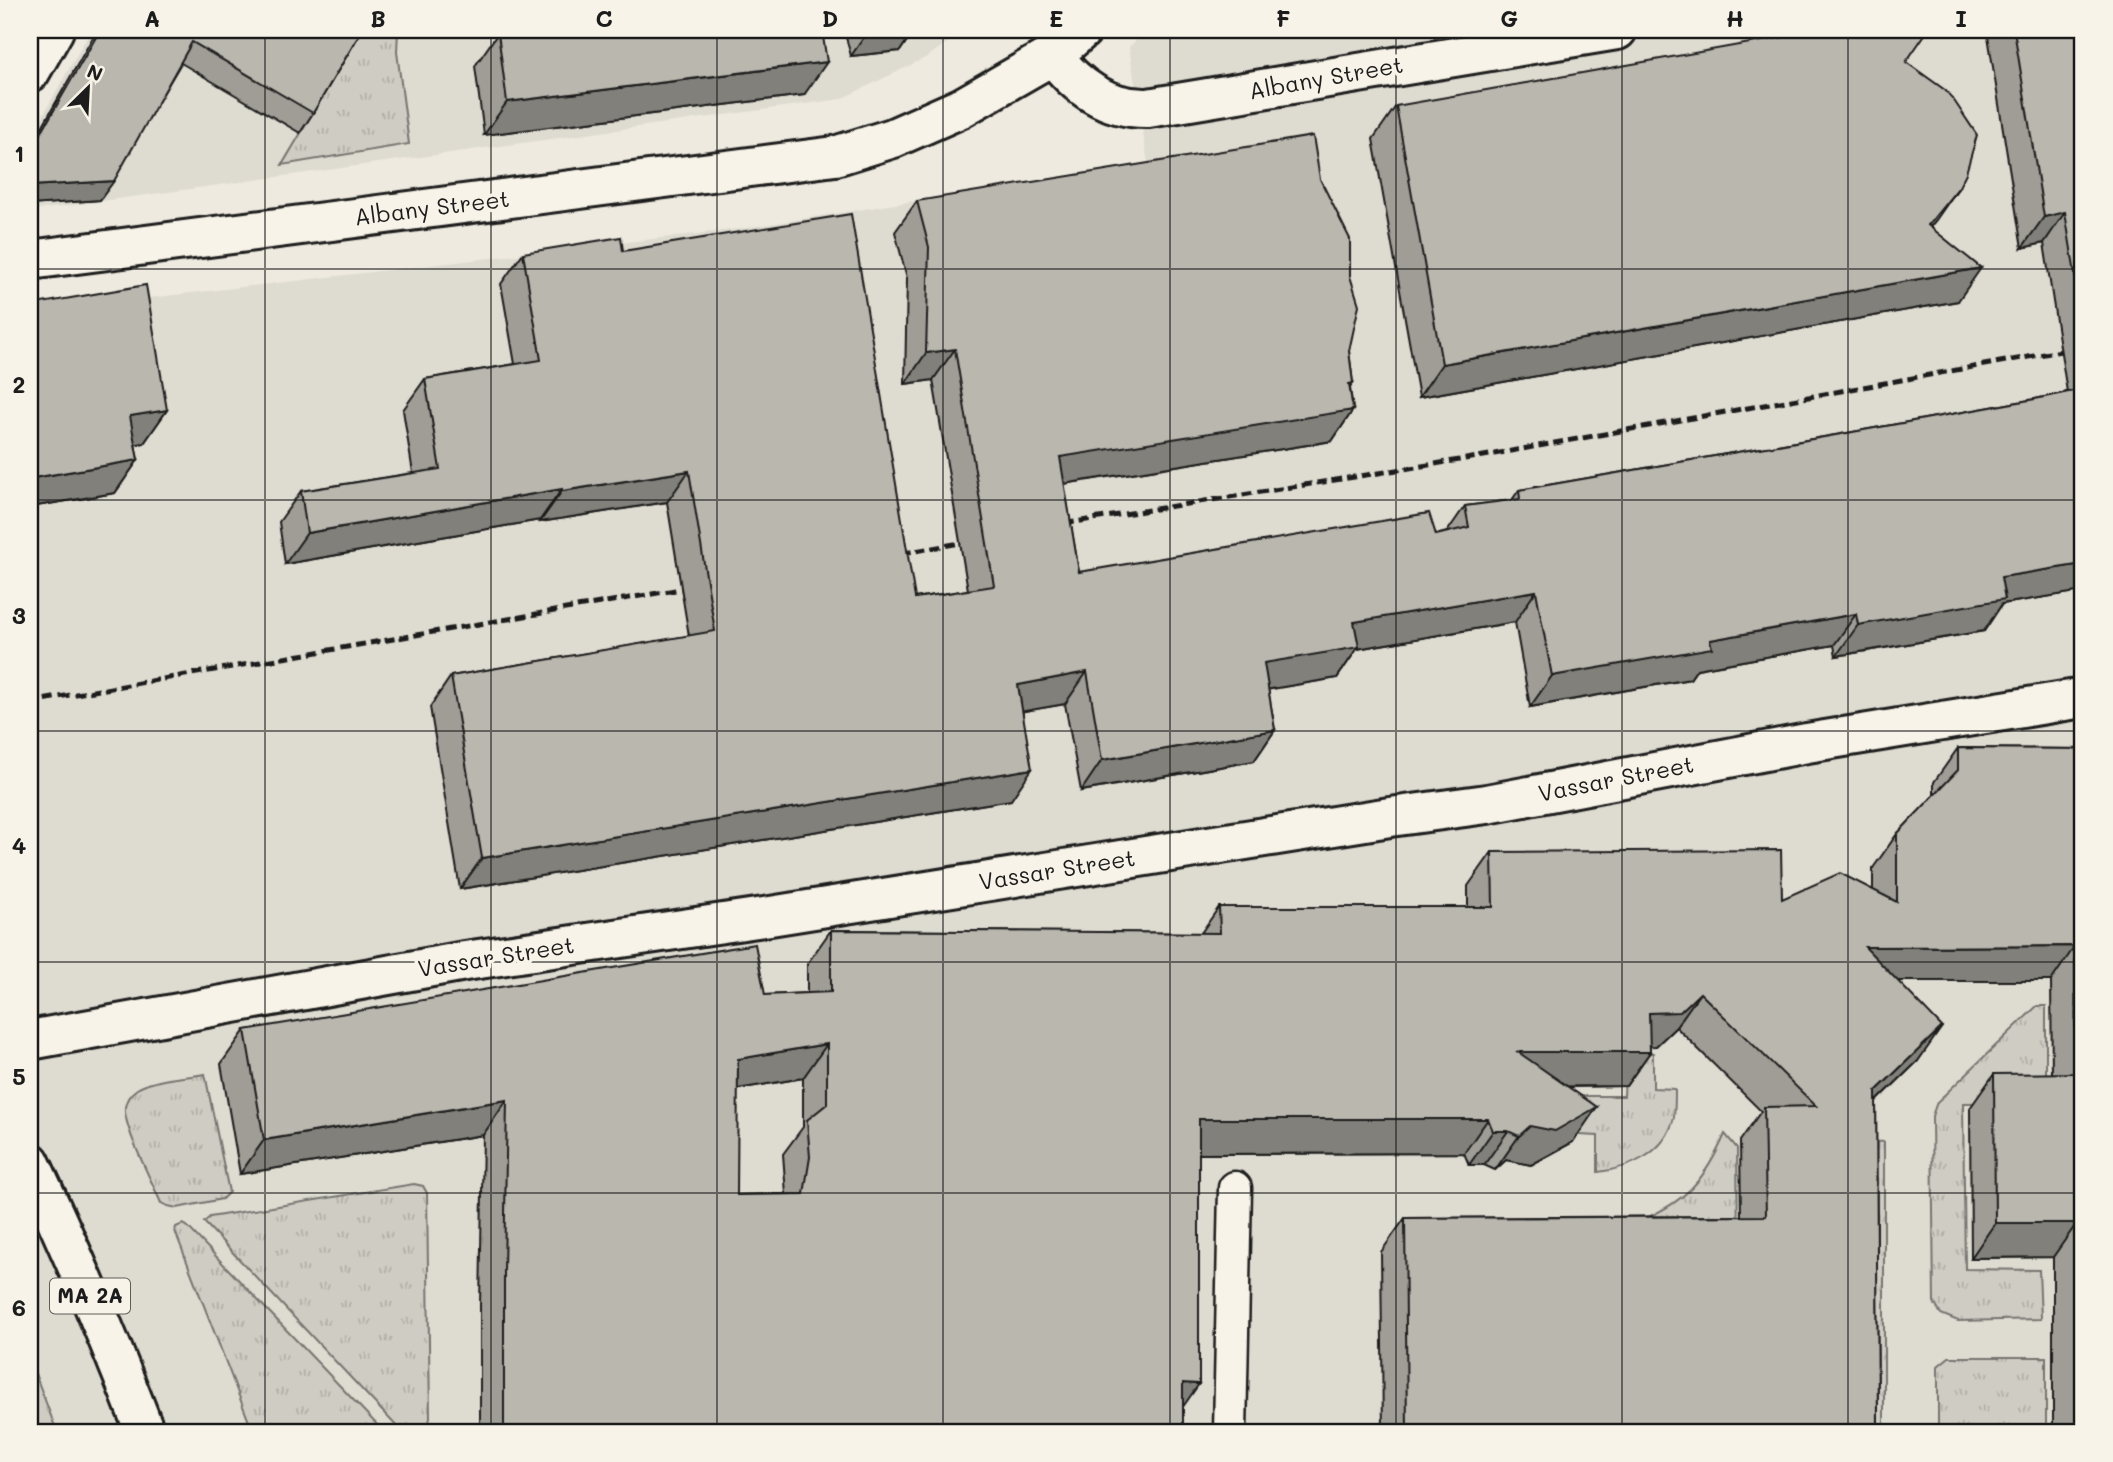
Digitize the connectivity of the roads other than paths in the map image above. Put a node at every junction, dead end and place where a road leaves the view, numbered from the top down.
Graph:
1 (54, 30) edge
2 (1082, 30) edge
3 (1617, 30) edge
4 (1053, 55) junction
5 (30, 72) edge
6 (30, 260) edge
7 (2083, 698) edge
8 (30, 1040) edge
9 (30, 1162) edge
10 (1235, 1188) dead end
11 (145, 1432) edge
12 (1230, 1432) edge

1 - 5 main road
2 - 4 main road, Albany Street
3 - 4 main road, Albany Street
4 - 6 main road, Albany Street
7 - 8 main road, Vassar Street
9 - 11 main road, MA 2A
10 - 12 street

